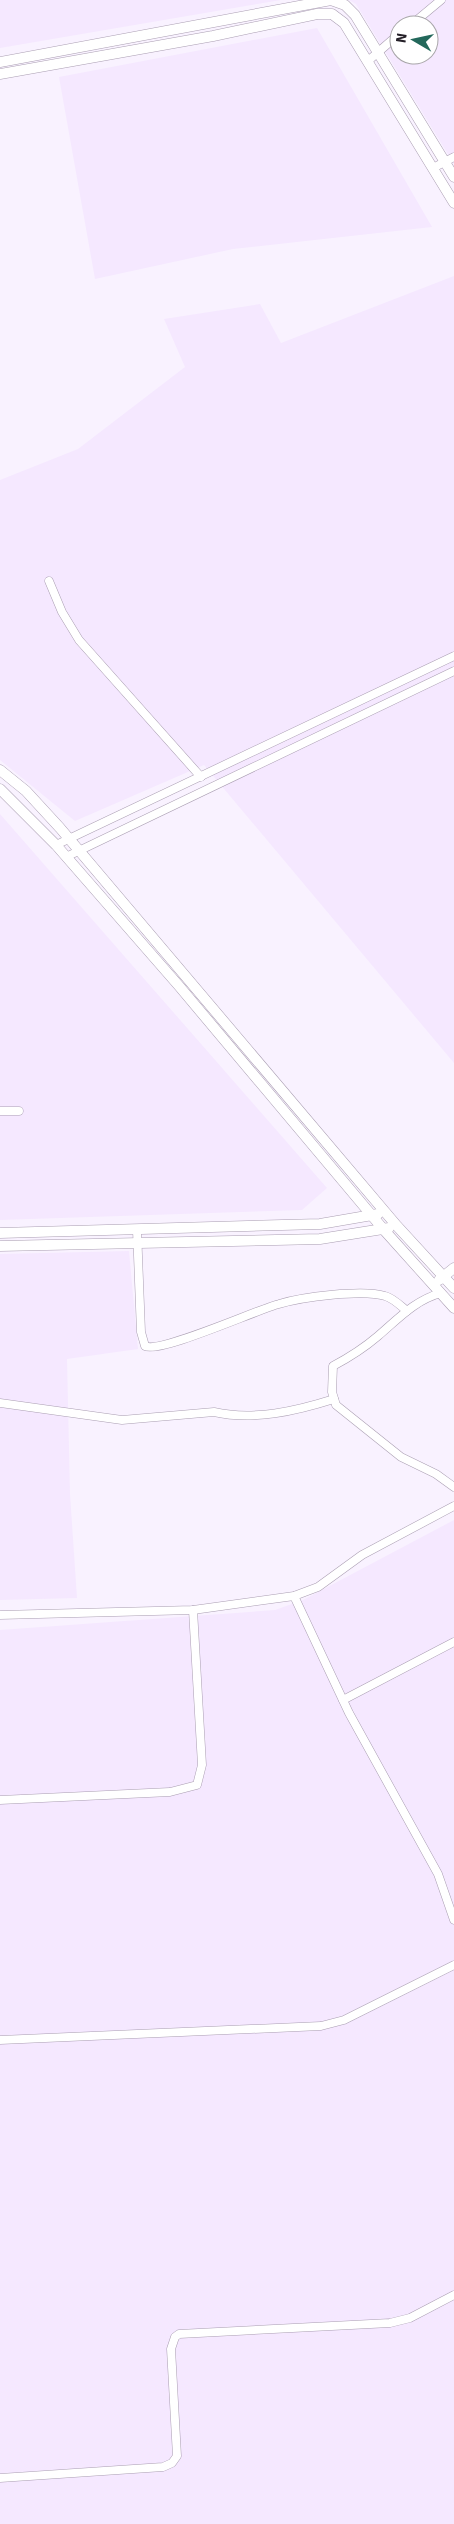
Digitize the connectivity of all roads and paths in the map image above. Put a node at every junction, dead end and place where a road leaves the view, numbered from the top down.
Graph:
1 (331, 0) edge
2 (441, 0) edge
3 (422, 15) edge
4 (214, 22) junction
5 (216, 35) junction
6 (389, 42) edge
7 (377, 52) junction
8 (368, 61) junction
9 (0, 62) edge
10 (1, 74) edge
11 (452, 167) edge
12 (436, 172) junction
13 (454, 203) edge
14 (49, 581) dead end
15 (454, 656) edge
16 (454, 671) edge
17 (0, 770) edge
18 (201, 777) junction
19 (0, 789) edge
20 (69, 839) junction
21 (56, 845) junction
22 (78, 850) junction
23 (66, 856) junction
24 (0, 1111) edge
25 (19, 1111) dead end
26 (386, 1212) junction
27 (373, 1216) junction
28 (398, 1226) junction
29 (137, 1230) junction
30 (384, 1230) junction
31 (0, 1233) edge
32 (138, 1243) junction
33 (0, 1246) edge
34 (454, 1268) edge
35 (444, 1276) junction
36 (434, 1284) junction
37 (453, 1285) edge
38 (441, 1293) junction
39 (427, 1296) junction
40 (454, 1308) edge
41 (407, 1311) junction
42 (334, 1399) junction
43 (0, 1403) edge
44 (454, 1487) edge
45 (454, 1506) edge
46 (294, 1596) junction
47 (193, 1610) junction
48 (0, 1615) edge
49 (454, 1642) edge
50 (343, 1700) junction
51 (0, 1800) edge
52 (454, 1920) edge
53 (454, 1965) edge
54 (0, 2040) edge
55 (454, 2294) edge
56 (0, 2478) edge

1 - 4 street
1 - 7 street
2 - 3 street
4 - 5 street
4 - 9 street
5 - 8 street
5 - 10 street
6 - 7 street
7 - 8 street
7 - 11 street
8 - 12 street
9 - 10 street
11 - 12 street
12 - 13 street
14 - 18 street
15 - 18 street
16 - 22 street
17 - 20 street
18 - 20 street
19 - 21 street
20 - 21 street
20 - 22 street
21 - 23 street
22 - 23 street
22 - 26 street
23 - 27 street
24 - 25 street
26 - 27 street
26 - 28 street
27 - 29 street
27 - 30 street
28 - 30 street
28 - 35 street
29 - 31 street
29 - 32 street
30 - 32 street
30 - 36 street
32 - 33 street
32 - 41 street
34 - 35 street
35 - 36 street
35 - 37 street
36 - 38 street
36 - 39 street
37 - 38 street
38 - 39 street
38 - 40 street
39 - 41 street
41 - 42 street
42 - 43 street
42 - 44 street
45 - 46 street
46 - 47 street
46 - 50 street
47 - 48 street
47 - 51 street
49 - 50 street
50 - 52 street
53 - 54 street
55 - 56 street

